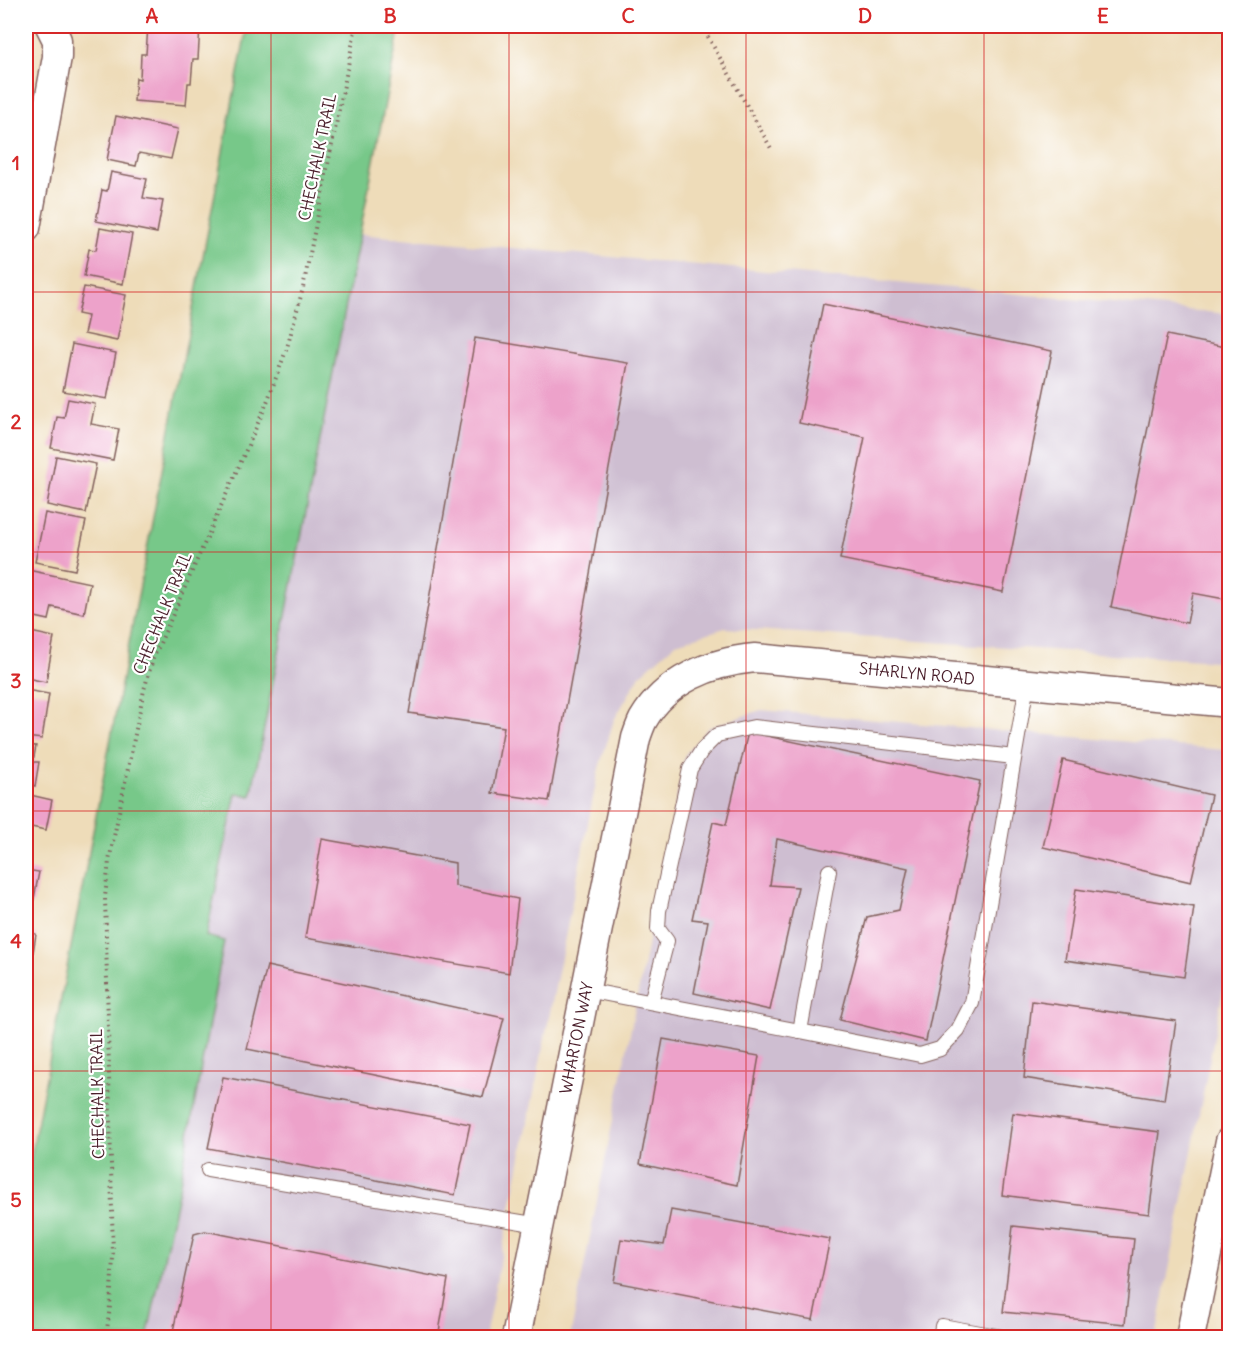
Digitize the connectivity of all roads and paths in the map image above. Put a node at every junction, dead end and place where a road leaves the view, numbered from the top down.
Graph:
1 (50, 26) edge
2 (356, 26) edge
3 (702, 26) edge
4 (772, 150) dead end
5 (26, 228) edge
6 (1027, 684) junction
7 (1230, 703) edge
8 (636, 738) joint
9 (1014, 757) junction
10 (829, 871) dead end
11 (585, 990) junction
12 (651, 1002) junction
13 (800, 1031) junction
14 (1230, 1141) edge
15 (208, 1170) dead end
16 (539, 1225) junction
17 (106, 1338) edge
18 (516, 1338) edge
19 (940, 1338) edge
20 (1008, 1338) edge
21 (1190, 1338) edge

1 - 5 street
2 - 17 path, CHECHALK TRAIL
3 - 4 path
6 - 7 street, SHARLYN ROAD
6 - 8 street, SHARLYN ROAD
6 - 9 lane
8 - 11 street, WHARTON WAY
9 - 12 lane
9 - 13 lane
10 - 13 lane
11 - 12 lane
11 - 16 street, WHARTON WAY
12 - 13 lane
14 - 21 street
15 - 16 lane
16 - 18 street, WHARTON WAY
19 - 20 lane

